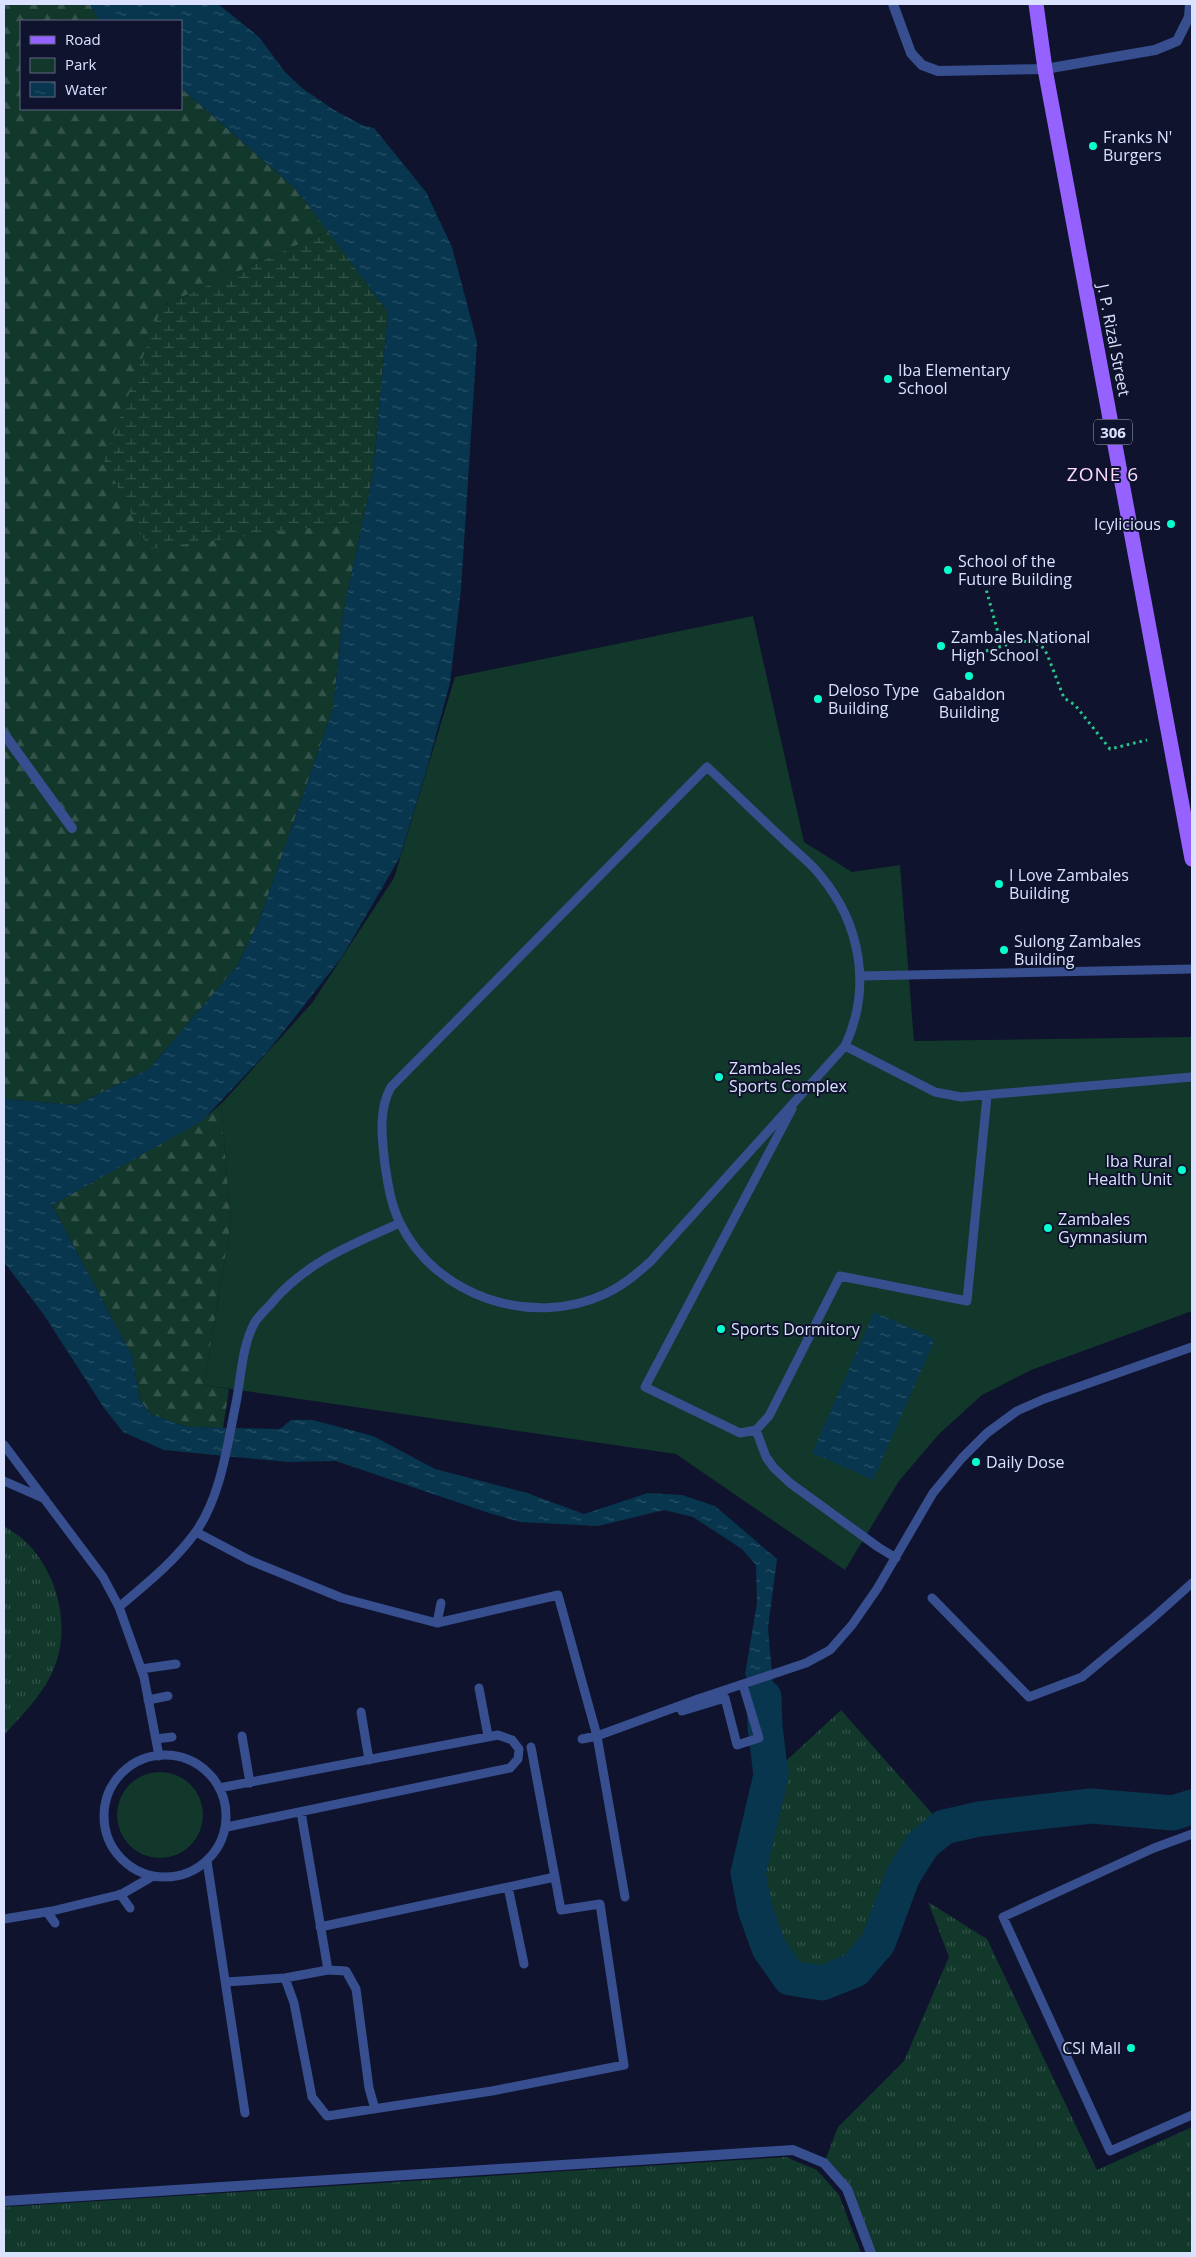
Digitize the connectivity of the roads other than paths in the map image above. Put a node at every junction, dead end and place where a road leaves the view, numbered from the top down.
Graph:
1 (894, 4) edge
2 (1036, 4) edge
3 (1190, 4) edge
4 (1045, 69) junction
5 (4, 734) edge
6 (72, 828) dead end
7 (1192, 859) edge
8 (1192, 969) edge
9 (860, 976) junction
10 (845, 1046) junction
11 (1192, 1077) edge
12 (987, 1096) junction
13 (798, 1098) junction
14 (400, 1223) junction
15 (1192, 1347) edge
16 (756, 1430) junction
17 (4, 1445) edge
18 (4, 1481) edge
19 (45, 1499) junction
20 (196, 1532) junction
21 (896, 1558) junction
22 (1192, 1583) edge
23 (932, 1598) dead end
24 (441, 1603) dead end
25 (119, 1607) junction
26 (436, 1623) junction
27 (176, 1664) dead end
28 (141, 1668) junction
29 (745, 1684) junction
30 (479, 1688) dead end
31 (146, 1689) junction
32 (136, 1691) dead end
33 (168, 1696) dead end
34 (148, 1700) junction
35 (680, 1706) junction
36 (361, 1712) dead end
37 (242, 1736) dead end
38 (488, 1736) junction
39 (597, 1736) junction
40 (172, 1737) dead end
41 (156, 1739) junction
42 (582, 1739) dead end
43 (541, 1745) dead end
44 (531, 1747) junction
45 (519, 1749) junction
46 (159, 1756) junction
47 (369, 1760) junction
48 (250, 1783) junction
49 (219, 1788) junction
50 (301, 1812) junction
51 (228, 1827) junction
52 (1192, 1834) edge
53 (207, 1861) junction
54 (153, 1876) junction
55 (555, 1878) junction
56 (508, 1887) junction
57 (120, 1894) junction
58 (625, 1897) dead end
59 (130, 1908) dead end
60 (47, 1912) junction
61 (4, 1919) edge
62 (55, 1923) dead end
63 (320, 1927) junction
64 (524, 1964) dead end
65 (328, 1970) junction
66 (286, 1978) junction
67 (226, 1982) junction
68 (375, 2109) junction
69 (245, 2113) dead end
70 (1192, 2115) edge
71 (4, 2201) edge
72 (871, 2253) edge

1 - 4 street
2 - 4 main road, J. P. Rizal Street / 306
3 - 4 street
4 - 7 main road, J. P. Rizal Street / 306
5 - 6 street
8 - 9 lane
9 - 10 lane
9 - 14 lane
10 - 12 lane
10 - 13 lane
11 - 12 lane
12 - 16 lane
13 - 14 lane
13 - 16 lane
14 - 20 lane
15 - 21 lane
16 - 21 lane
17 - 19 lane
18 - 19 lane
19 - 25 lane
20 - 25 lane
20 - 26 lane
21 - 29 lane
22 - 23 lane
24 - 26 lane
25 - 28 lane
26 - 39 lane
27 - 28 lane
28 - 31 lane
29 - 35 lane
29 - 35 lane
30 - 38 lane
31 - 32 lane
31 - 34 lane
33 - 34 lane
34 - 41 lane
35 - 39 lane
36 - 47 lane
37 - 48 lane
38 - 45 lane
38 - 47 lane
39 - 42 lane
39 - 58 lane
40 - 41 lane
41 - 46 lane
43 - 44 lane
44 - 45 lane
44 - 55 lane
45 - 50 lane
46 - 49 lane
46 - 54 lane
47 - 48 lane
48 - 49 lane
49 - 51 lane
50 - 51 lane
50 - 63 lane
51 - 53 lane
52 - 70 lane
53 - 54 lane
53 - 67 lane
54 - 57 lane
55 - 56 lane
55 - 68 lane
56 - 63 lane
56 - 64 lane
57 - 59 lane
57 - 60 lane
60 - 61 lane
60 - 62 lane
63 - 65 lane
65 - 66 lane
65 - 68 lane
66 - 67 lane
66 - 68 lane
67 - 69 lane
71 - 72 street

